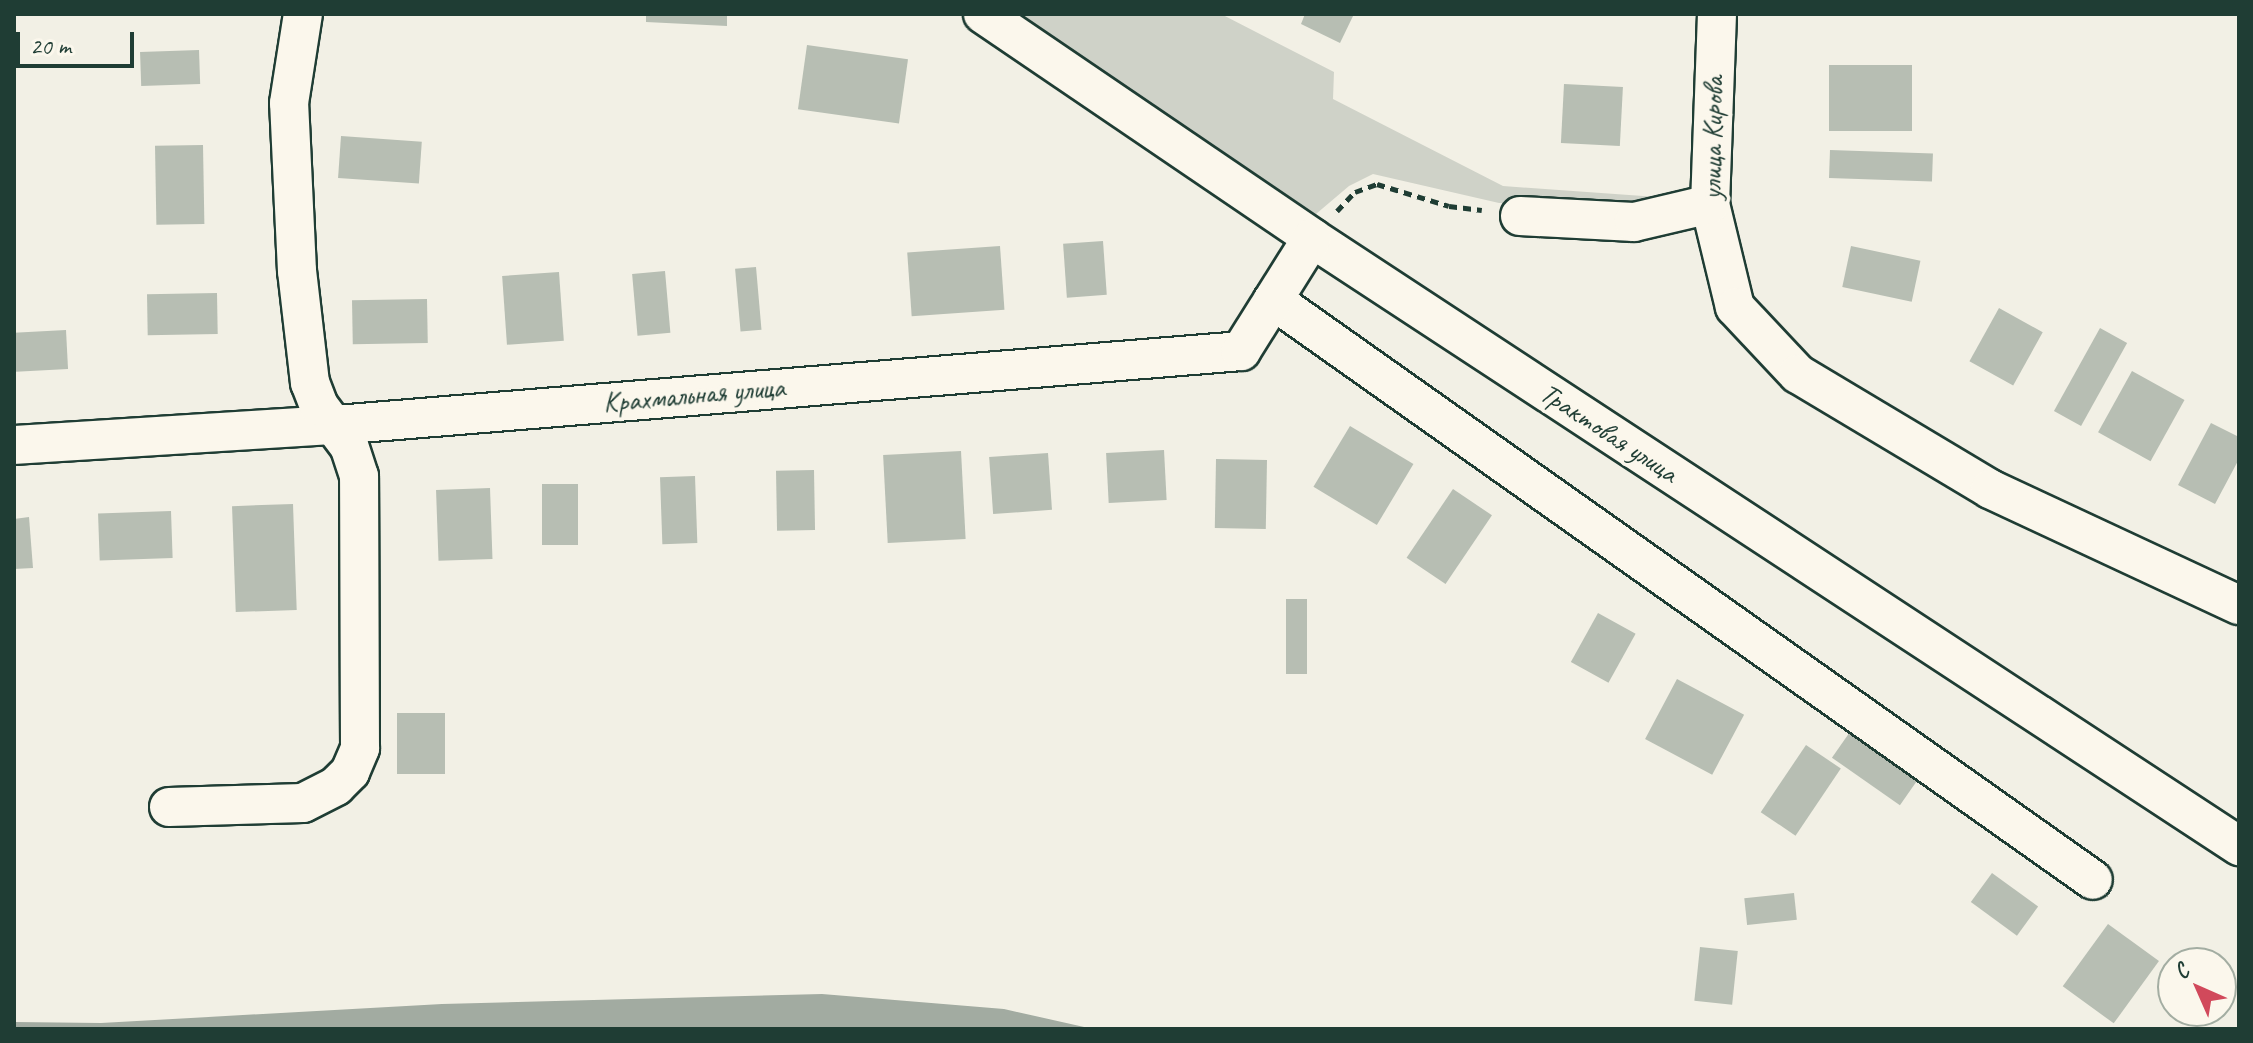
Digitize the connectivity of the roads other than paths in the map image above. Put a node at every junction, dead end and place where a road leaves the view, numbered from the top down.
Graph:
1 (303, 14) edge
2 (983, 14) edge
3 (1717, 14) edge
4 (1710, 204) junction
5 (1520, 216) dead end
6 (1312, 238) junction
7 (1273, 300) junction
8 (336, 425) junction
9 (14, 445) edge
10 (2239, 605) edge
11 (169, 807) dead end
12 (2239, 846) edge
13 (2093, 880) dead end

1 - 8 street
2 - 6 street, Трактовая улица
3 - 4 street, улица Кирова
4 - 5 street
4 - 10 street, улица Кирова
6 - 7 street, Крахмальная улица
6 - 12 street, Трактовая улица
7 - 8 street, Крахмальная улица
7 - 13 street
8 - 9 street, Крахмальная улица
8 - 11 street

